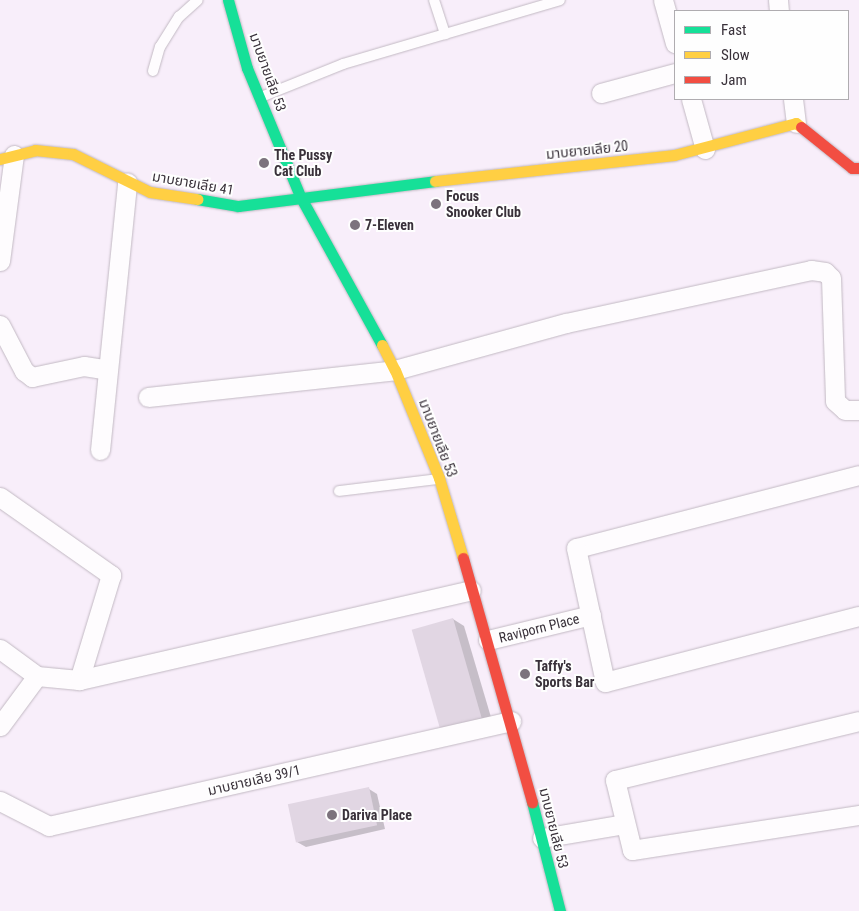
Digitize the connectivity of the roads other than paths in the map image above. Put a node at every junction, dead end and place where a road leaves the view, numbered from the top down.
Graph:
1 (198, 0) edge
2 (228, 0) edge
3 (434, 0) edge
4 (560, 0) edge
5 (663, 0) edge
6 (546, 2) edge
7 (444, 34) junction
8 (674, 39) edge
9 (153, 71) dead end
10 (674, 73) edge
11 (601, 92) dead end
12 (260, 97) junction
13 (691, 100) edge
14 (793, 100) edge
15 (796, 123) junction
16 (705, 148) junction
17 (7, 157) edge
18 (859, 168) edge
19 (127, 182) junction
20 (300, 196) junction
21 (0, 261) edge
22 (0, 325) edge
23 (108, 370) junction
24 (395, 370) junction
25 (148, 397) dead end
26 (859, 410) edge
27 (100, 450) dead end
28 (859, 475) edge
29 (439, 478) junction
30 (339, 491) dead end
31 (0, 497) edge
32 (471, 590) junction
33 (590, 615) junction
34 (859, 616) edge
35 (488, 640) junction
36 (0, 649) edge
37 (37, 676) junction
38 (79, 680) junction
39 (511, 721) junction
40 (859, 721) edge
41 (0, 726) edge
42 (0, 802) edge
43 (859, 815) edge
44 (624, 824) junction
45 (542, 838) junction
46 (560, 911) edge

1 - 9 lane
2 - 12 street, มาบยายเลีย 53
3 - 7 lane
4 - 6 lane
5 - 8 street
6 - 7 lane
7 - 12 lane
10 - 11 street
12 - 20 street, มาบยายเลีย 53
13 - 16 street
14 - 15 street
15 - 16 street, มาบยายเลีย 20
15 - 18 street
16 - 20 street, มาบยายเลีย 20
17 - 19 street, มาบยายเลีย 41
17 - 21 street
19 - 20 street, มาบยายเลีย 41
19 - 23 street
20 - 24 street, มาบยายเลีย 53
22 - 23 street
23 - 27 street
24 - 25 street
24 - 26 street
24 - 29 street, มาบยายเลีย 53
28 - 33 street
29 - 30 lane
29 - 32 street, มาบยายเลีย 53
31 - 38 street
32 - 35 street, มาบยายเลีย 53
32 - 38 street
33 - 34 street
33 - 35 street, Raviporn Place
35 - 39 street, มาบยายเลีย 53
36 - 37 street
37 - 38 street
37 - 41 street
39 - 42 street, มาบยายเลีย 39/1
39 - 45 street, มาบยายเลีย 53
40 - 44 street
43 - 44 street
44 - 45 street
45 - 46 street, มาบยายเลีย 53

